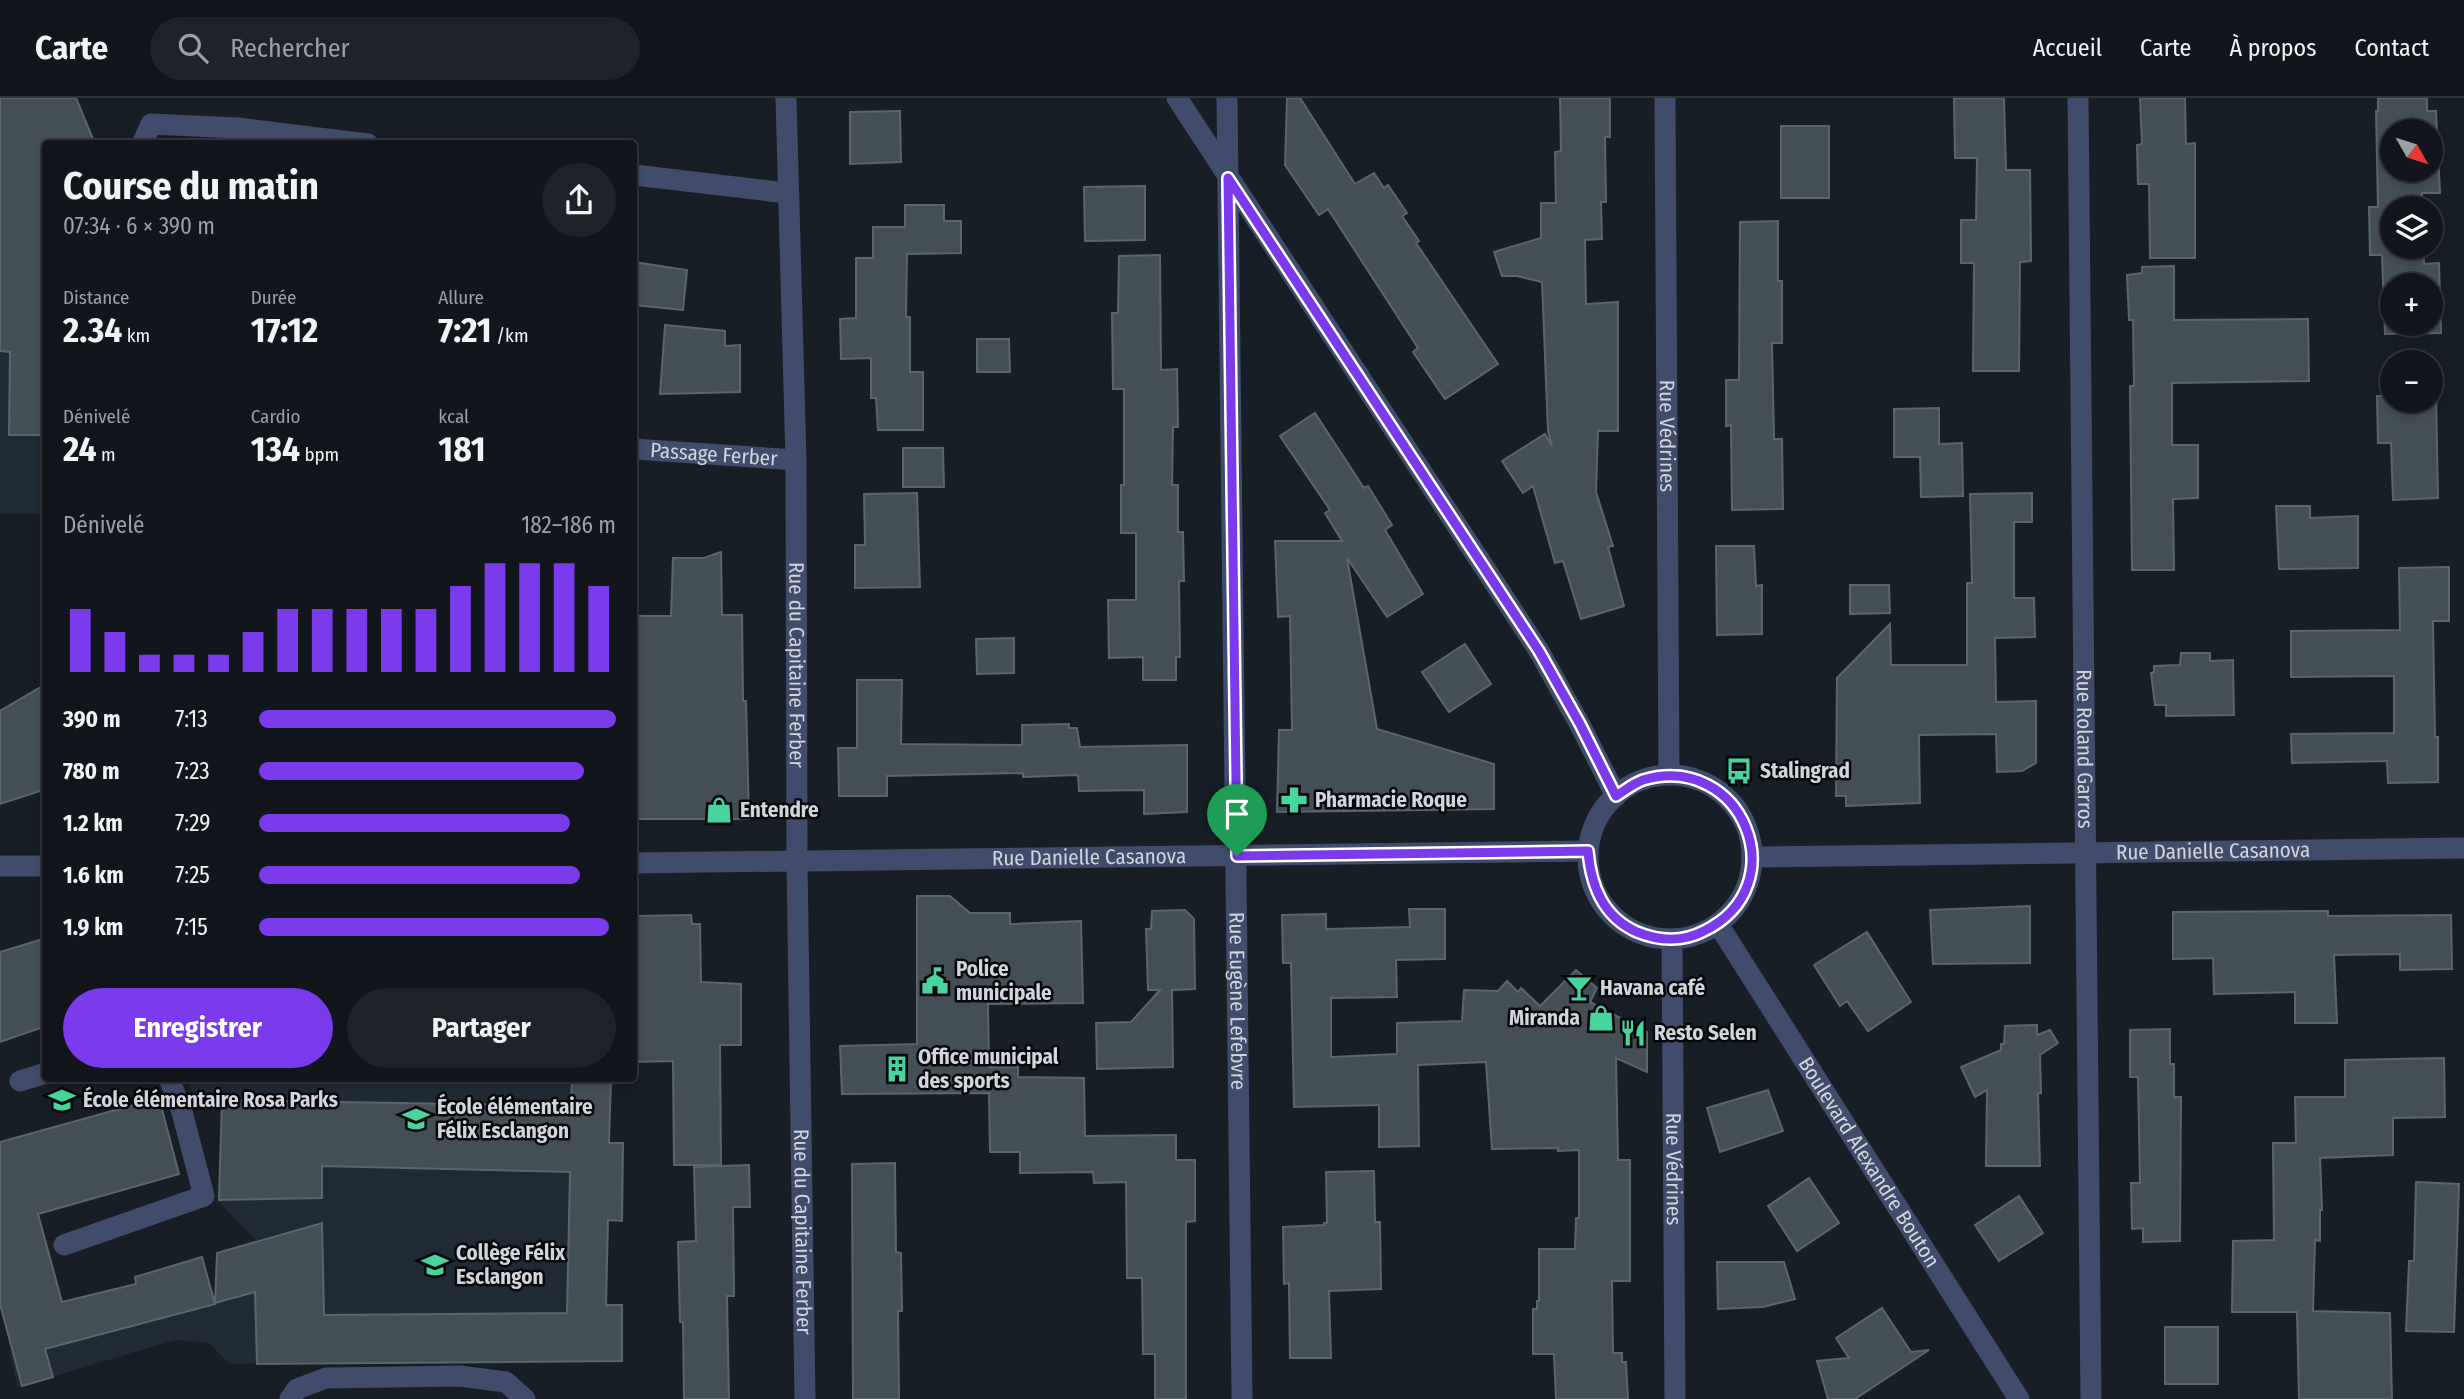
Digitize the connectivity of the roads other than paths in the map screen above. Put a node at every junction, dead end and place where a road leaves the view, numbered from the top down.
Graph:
1 (786, 98) edge
2 (1177, 98) edge
3 (1227, 98) edge
4 (1665, 98) edge
5 (2078, 98) edge
6 (144, 140) edge
7 (336, 140) edge
8 (637, 175) edge
9 (1228, 178) junction
10 (787, 193) junction
11 (637, 449) edge
12 (796, 460) junction
13 (1669, 775) junction
14 (1616, 796) junction
15 (2464, 848) edge
16 (1588, 851) junction
17 (2085, 851) junction
18 (1237, 856) junction
19 (1753, 857) junction
20 (797, 862) junction
21 (637, 863) edge
22 (0, 866) edge
23 (42, 866) edge
24 (1718, 925) junction
25 (1672, 940) junction
26 (42, 1074) edge
27 (20, 1081) dead end
28 (171, 1082) edge
29 (64, 1245) dead end
30 (290, 1399) edge
31 (525, 1399) edge
32 (805, 1399) edge
33 (1242, 1399) edge
34 (1675, 1399) edge
35 (2018, 1399) edge
36 (2091, 1399) edge

1 - 10 street, Rue du Capitaine Ferber
2 - 9 street
3 - 9 street, Rue Eugène Lefebvre
4 - 13 street, Rue Védrines
5 - 17 street, Rue Roland Garros
6 - 7 street
8 - 10 street
9 - 14 street
9 - 18 street, Rue Eugène Lefebvre
10 - 12 street, Rue du Capitaine Ferber
11 - 12 street, Passage Ferber
12 - 20 street, Rue du Capitaine Ferber
13 - 14 street
13 - 19 street
14 - 16 street
15 - 17 street, Rue Danielle Casanova
16 - 18 street, Rue Danielle Casanova
16 - 25 street
17 - 19 street, Rue Danielle Casanova
17 - 36 street, Rue Roland Garros
18 - 20 street, Rue Danielle Casanova
18 - 33 street, Rue Eugène Lefebvre
19 - 24 street
20 - 21 street, Rue Danielle Casanova
20 - 32 street, Rue du Capitaine Ferber
22 - 23 street
24 - 25 street
24 - 35 street, Boulevard Alexandre Bouton
25 - 34 street, Rue Védrines
26 - 27 street
28 - 29 street
30 - 31 street

